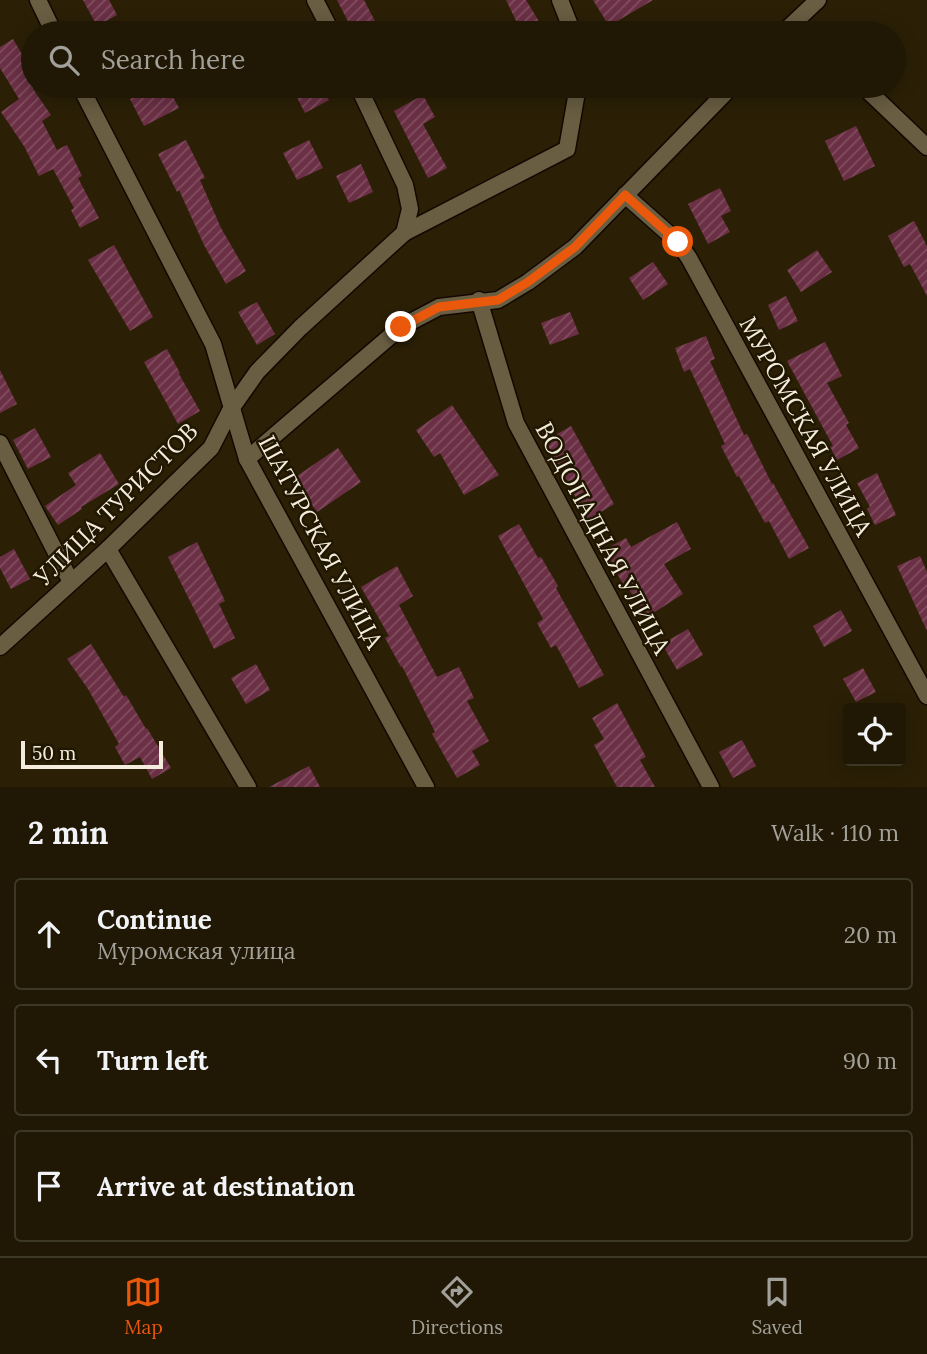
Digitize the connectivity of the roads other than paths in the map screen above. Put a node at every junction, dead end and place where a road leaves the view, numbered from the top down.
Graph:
1 (37, 0) edge
2 (315, 0) edge
3 (560, 0) edge
4 (818, 0) edge
5 (48, 21) edge
6 (326, 21) edge
7 (568, 21) edge
8 (800, 21) edge
9 (86, 98) edge
10 (364, 98) edge
11 (576, 98) edge
12 (720, 98) edge
13 (876, 98) edge
14 (927, 147) edge
15 (625, 195) junction
16 (404, 233) junction
17 (479, 300) junction
18 (231, 409) junction
19 (0, 443) edge
20 (247, 459) junction
21 (108, 549) junction
22 (71, 582) junction
23 (0, 647) edge
24 (927, 695) edge
25 (248, 787) edge
26 (426, 787) edge
27 (711, 787) edge

1 - 5 street
2 - 6 street
3 - 7 street
4 - 8 street
9 - 18 street, ШАТУРСКАЯ УЛИЦА
10 - 16 street
11 - 16 street, УЛИЦА ТУРИСТОВ
12 - 15 street
13 - 14 street
15 - 17 street
15 - 24 street, МУРОМСКАЯ УЛИЦА
16 - 18 street, УЛИЦА ТУРИСТОВ
17 - 20 street
17 - 27 street, ВОДОПАДНАЯ УЛИЦА
18 - 20 street, ШАТУРСКАЯ УЛИЦА
18 - 21 street, УЛИЦА ТУРИСТОВ
19 - 22 street
20 - 26 street, ШАТУРСКАЯ УЛИЦА
21 - 22 street, УЛИЦА ТУРИСТОВ
21 - 25 street
22 - 23 street, УЛИЦА ТУРИСТОВ

